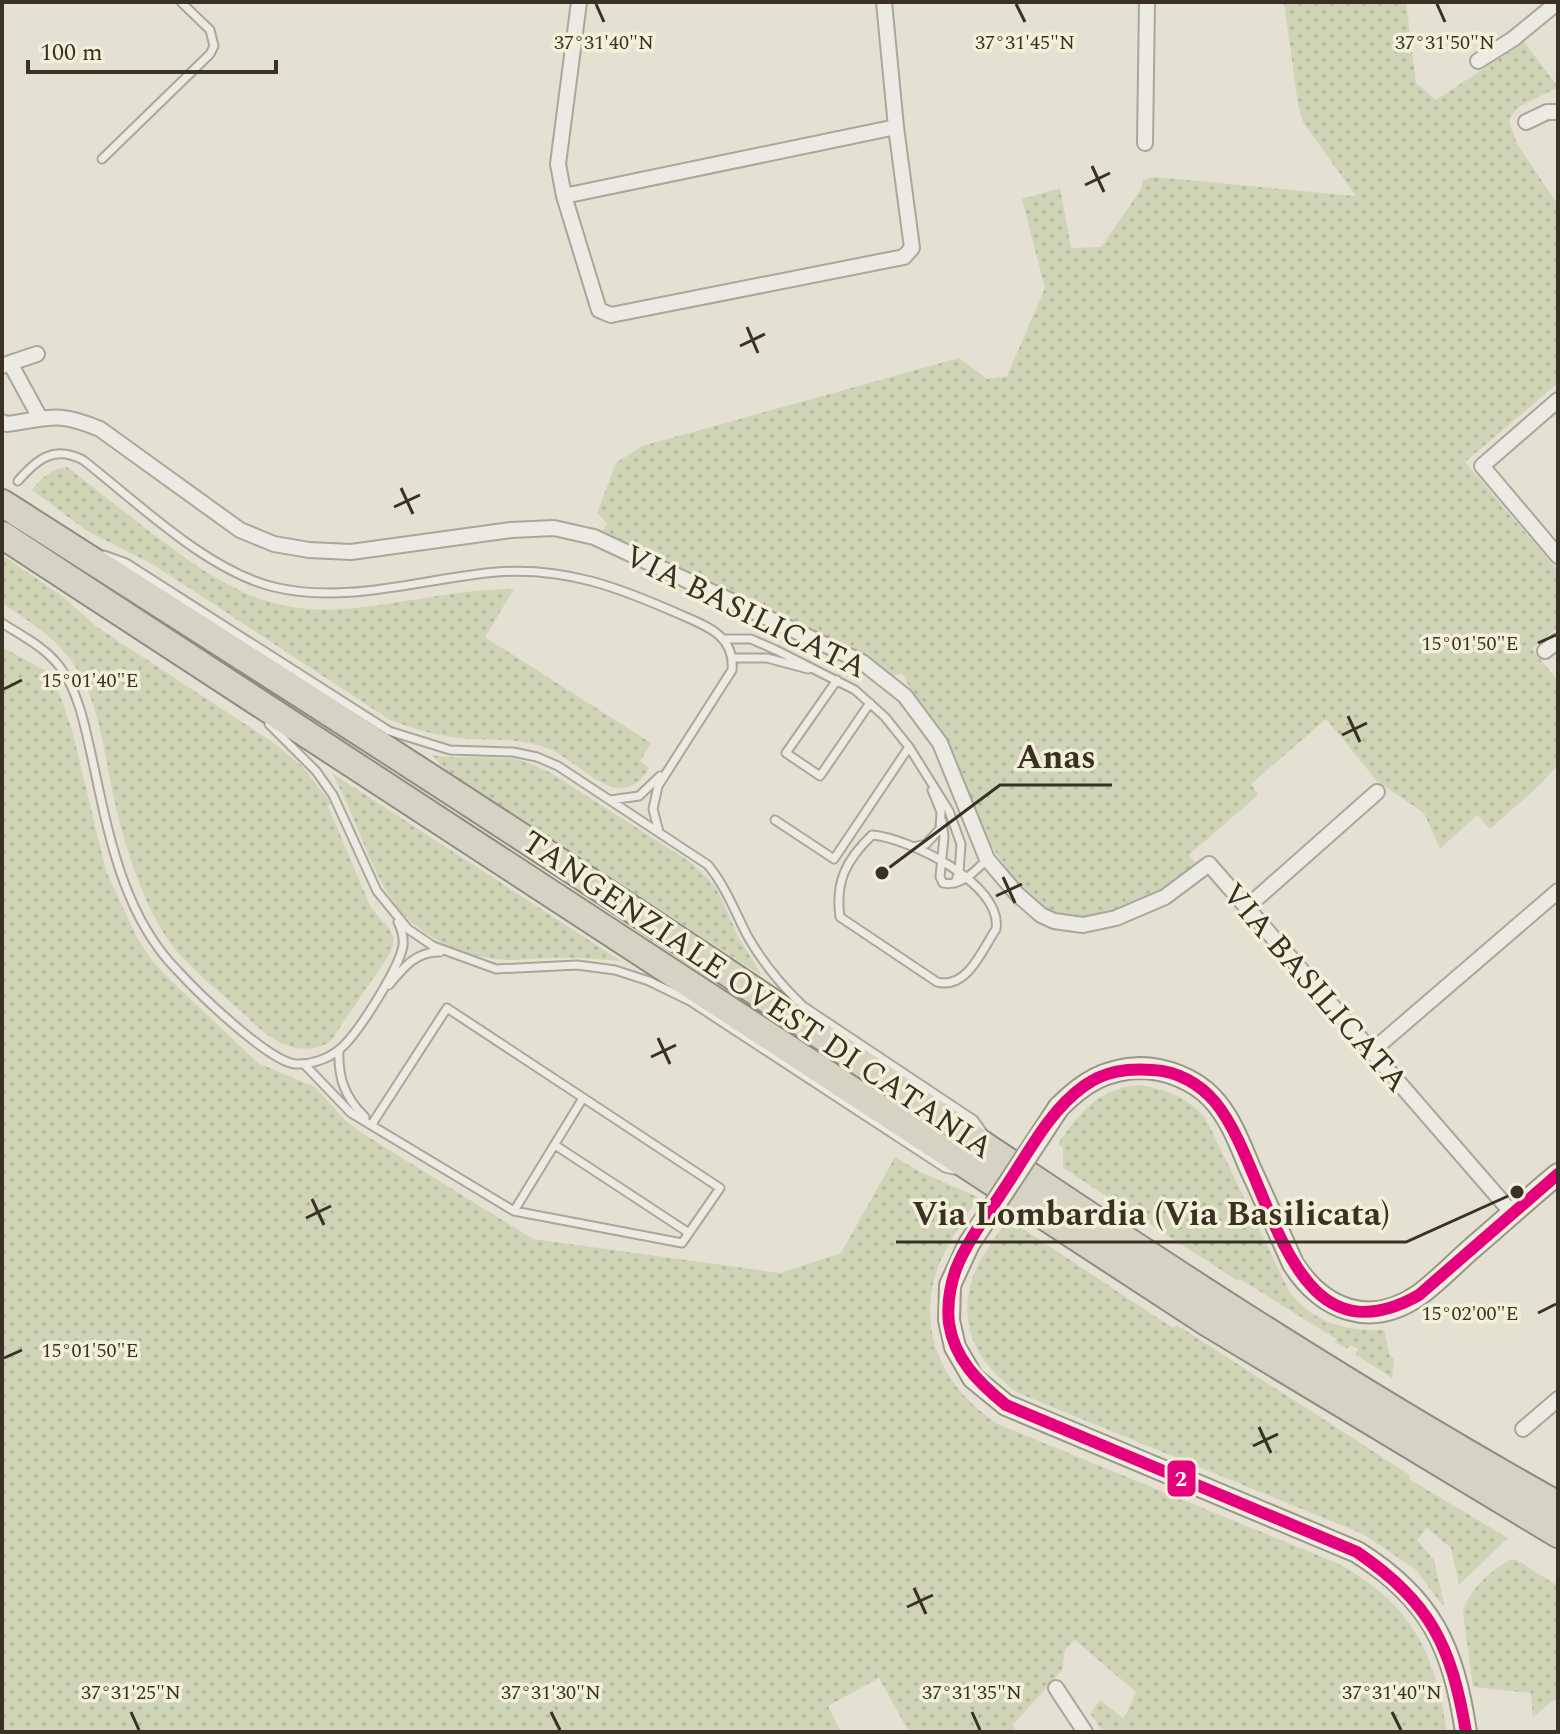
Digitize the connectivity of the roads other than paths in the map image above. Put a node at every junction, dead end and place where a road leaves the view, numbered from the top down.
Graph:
1 (181, 2) edge
2 (579, 2) edge
3 (884, 2) edge
4 (1147, 2) edge
5 (1558, 2) edge
6 (1478, 61) dead end
7 (1558, 112) edge
8 (1526, 122) dead end
9 (896, 127) junction
10 (1145, 143) dead end
11 (102, 159) dead end
12 (564, 196) junction
13 (37, 354) dead end
14 (6, 364) edge
15 (1558, 400) edge
16 (40, 418) junction
17 (2, 422) edge
18 (18, 481) dead end
19 (2, 503) edge
20 (2, 535) edge
21 (52, 535) junction
22 (30, 553) junction
23 (1558, 556) edge
24 (88, 602) dead end
25 (2, 623) edge
26 (724, 639) junction
27 (1558, 641) edge
28 (1545, 651) dead end
29 (733, 658) junction
30 (818, 671) junction
31 (837, 680) junction
32 (870, 703) junction
33 (258, 717) dead end
34 (909, 747) junction
35 (669, 765) junction
36 (926, 776) junction
37 (1377, 792) dead end
38 (610, 800) junction
39 (775, 820) dead end
40 (942, 821) junction
41 (660, 833) junction
42 (912, 848) junction
43 (987, 859) junction
44 (943, 862) junction
45 (962, 875) junction
46 (1558, 891) edge
47 (1247, 907) junction
48 (396, 918) junction
49 (450, 953) junction
50 (377, 998) junction
51 (339, 1051) junction
52 (1372, 1051) junction
53 (304, 1064) junction
54 (583, 1098) junction
55 (372, 1124) junction
56 (555, 1145) junction
57 (999, 1155) junction
58 (1558, 1174) edge
59 (987, 1179) junction
60 (514, 1211) junction
61 (1512, 1213) junction
62 (689, 1233) junction
63 (1558, 1399) edge
64 (1523, 1429) dead end
65 (1558, 1504) edge
66 (1558, 1534) edge
67 (1056, 1688) dead end
68 (1085, 1732) edge
69 (1466, 1732) edge

1 - 11 lane
2 - 12 street
3 - 9 street
4 - 10 street
5 - 6 street
7 - 8 street
9 - 12 street
9 - 12 street
13 - 14 street
14 - 16 street
15 - 23 street
16 - 17 street, VIA BASILICATA
16 - 43 street, VIA BASILICATA
18 - 26 lane
19 - 21 highway, TANGENZIALE OVEST DI CATANIA
20 - 22 highway, TANGENZIALE OVEST DI CATANIA
21 - 38 lane
21 - 57 highway, TANGENZIALE OVEST DI CATANIA
22 - 24 lane
22 - 59 highway, TANGENZIALE OVEST DI CATANIA
25 - 53 lane
26 - 29 lane
26 - 30 lane
27 - 28 street
29 - 30 lane
29 - 35 lane
30 - 31 lane
31 - 32 lane
31 - 32 lane
32 - 34 lane
33 - 48 lane
34 - 36 lane
34 - 39 lane
35 - 38 lane
35 - 41 lane
36 - 40 lane
36 - 45 lane
37 - 47 street
38 - 41 lane
40 - 42 lane
40 - 44 lane
41 - 57 lane
42 - 44 lane
42 - 45 lane
43 - 45 lane
43 - 47 street, VIA BASILICATA
44 - 45 lane
44 - 45 lane
46 - 52 street
47 - 52 street, VIA BASILICATA
48 - 49 lane
48 - 50 lane
49 - 50 lane
49 - 59 lane
50 - 51 lane
51 - 53 lane
51 - 55 lane
52 - 61 street, VIA BASILICATA
53 - 55 lane
54 - 55 lane
54 - 56 lane
54 - 62 lane
55 - 60 lane
56 - 60 lane
56 - 62 lane
57 - 65 highway, TANGENZIALE OVEST DI CATANIA
58 - 61 street
59 - 66 highway, TANGENZIALE OVEST DI CATANIA
60 - 62 lane
61 - 69 street, bridge
63 - 64 street
67 - 68 street

